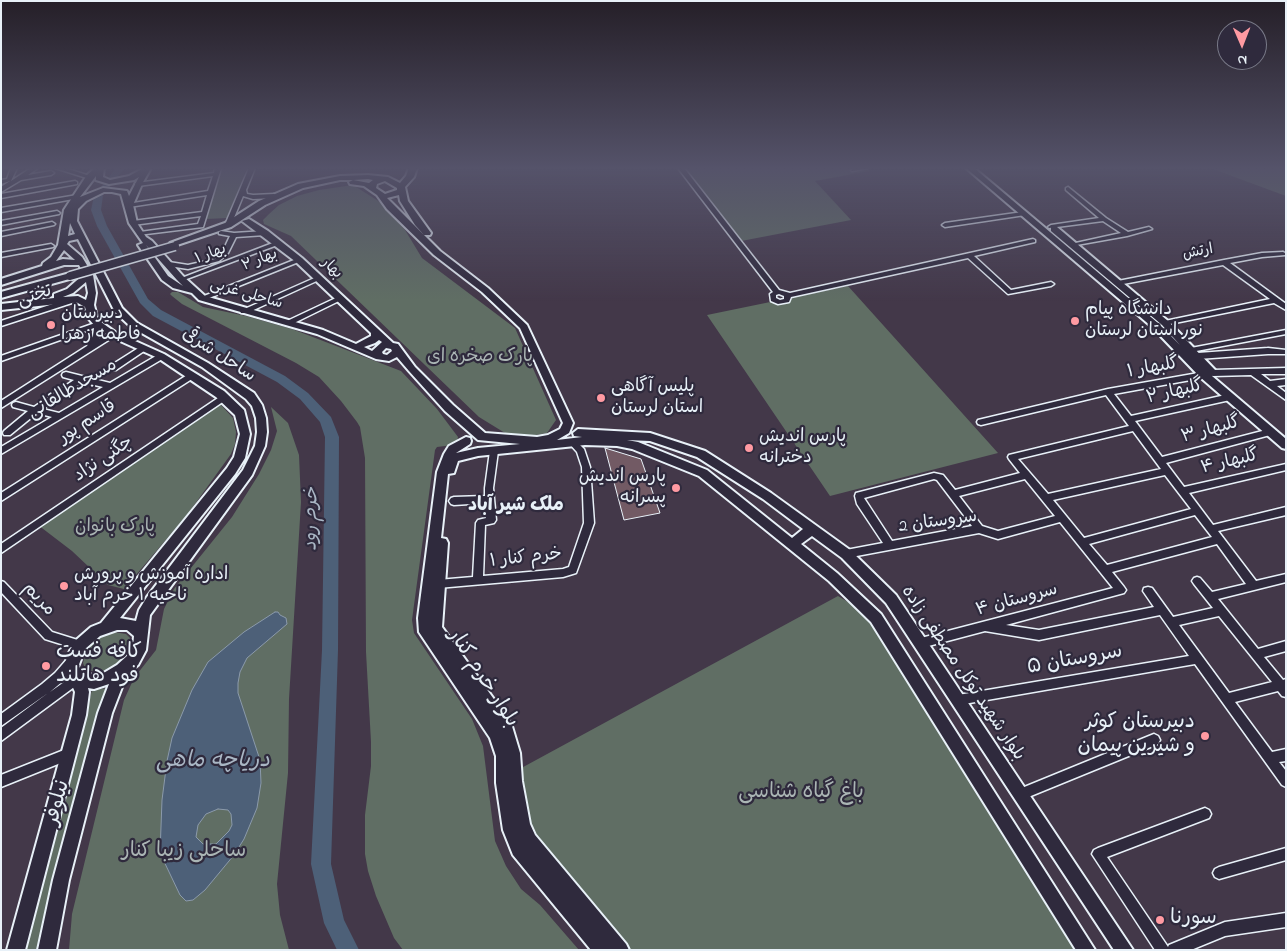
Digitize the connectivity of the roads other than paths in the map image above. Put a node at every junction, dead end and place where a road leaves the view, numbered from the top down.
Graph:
1 (67, 212) edge
2 (73, 212) edge
3 (131, 212) edge
4 (234, 212) edge
5 (248, 212) edge
6 (259, 212) edge
7 (395, 212) edge
8 (411, 212) edge
9 (715, 212) edge
10 (1032, 212) edge
11 (1096, 212) edge
12 (57, 213) dead end
13 (203, 214) joint
14 (1023, 214) joint
15 (1104, 219) junction
16 (246, 221) junction
17 (1, 223) edge
18 (133, 223) junction
19 (52, 224) dead end
20 (228, 225) junction
21 (945, 225) dead end
22 (1051, 227) junction
23 (1150, 229) dead end
24 (221, 233) junction
25 (265, 233) junction
26 (1, 234) edge
27 (1127, 234) junction
28 (234, 235) junction
29 (142, 236) junction
30 (82, 237) junction
31 (1033, 242) dead end
32 (278, 243) junction
33 (56, 245) junction
34 (175, 245) junction
35 (1073, 245) junction
36 (1283, 254) dead end
37 (1, 255) edge
38 (970, 256) junction
39 (299, 260) junction
40 (1224, 262) junction
41 (82, 263) junction
42 (169, 264) junction
43 (40, 270) junction
44 (89, 274) junction
45 (69, 275) junction
46 (319, 278) junction
47 (182, 279) junction
48 (1, 282) edge
49 (1118, 283) junction
50 (1051, 284) dead end
51 (1, 291) edge
52 (777, 292) joint
53 (1, 295) edge
54 (200, 296) junction
55 (788, 296) joint
56 (78, 299) junction
57 (340, 300) junction
58 (1276, 300) junction
59 (45, 301) junction
60 (1140, 302) junction
61 (1130, 303) junction
62 (89, 305) junction
63 (1, 307) edge
64 (1286, 308) edge
65 (244, 311) junction
66 (289, 322) junction
67 (1, 324) edge
68 (98, 324) junction
69 (1165, 324) junction
70 (139, 328) junction
71 (1286, 332) edge
72 (376, 333) junction
73 (117, 337) junction
74 (157, 339) junction
75 (348, 344) junction
76 (360, 345) junction
77 (391, 346) junction
78 (90, 348) junction
79 (142, 349) junction
80 (1284, 352) dead end
81 (1192, 355) junction
82 (161, 356) junction
83 (381, 358) junction
84 (1, 359) edge
85 (113, 368) dead end
86 (412, 369) junction
87 (1286, 371) edge
88 (1253, 372) junction
89 (1208, 374) junction
90 (66, 375) dead end
91 (192, 375) junction
92 (80, 379) junction
93 (1286, 382) edge
94 (1269, 384) junction
95 (110, 386) junction
96 (1108, 392) junction
97 (224, 397) junction
98 (1230, 397) junction
99 (1286, 397) edge
100 (1, 405) edge
101 (16, 405) dead end
102 (449, 408) junction
103 (35, 410) junction
104 (61, 416) junction
105 (1128, 420) junction
106 (981, 422) dead end
107 (1134, 428) junction
108 (1270, 432) junction
109 (7, 434) dead end
110 (570, 435) junction
111 (1286, 436) edge
112 (482, 437) junction
113 (1286, 445) edge
114 (471, 446) junction
115 (1, 451) edge
116 (494, 451) junction
117 (1160, 461) junction
118 (1286, 467) edge
119 (1167, 470) junction
120 (1027, 475) junction
121 (1182, 491) junction
122 (953, 494) junction
123 (1, 498) edge
124 (1046, 498) junction
125 (490, 499) junction
126 (454, 501) dead end
127 (1198, 511) junction
128 (1286, 511) edge
129 (1063, 518) junction
130 (812, 529) junction
131 (980, 529) junction
132 (1211, 529) junction
133 (1219, 539) junction
134 (1082, 542) junction
135 (793, 544) junction
136 (890, 546) junction
137 (1, 549) edge
138 (846, 554) junction
139 (1105, 570) junction
140 (1286, 578) edge
141 (478, 580) junction
142 (1197, 581) dead end
143 (438, 584) junction
144 (1, 585) edge
145 (1254, 586) junction
146 (1148, 591) dead end
147 (1210, 598) junction
148 (1162, 610) junction
149 (1221, 611) junction
150 (1171, 622) junction
151 (106, 626) junction
152 (982, 627) junction
153 (140, 634) junction
154 (920, 643) junction
155 (80, 645) junction
156 (1286, 646) edge
157 (1256, 654) junction
158 (1198, 659) junction
159 (72, 662) junction
160 (122, 670) junction
161 (78, 678) junction
162 (1284, 687) edge
163 (1226, 699) junction
164 (958, 700) junction
165 (2, 720) edge
166 (1, 734) edge
167 (1154, 740) dead end
168 (69, 754) junction
169 (1286, 755) edge
170 (1269, 758) junction
171 (1, 781) edge
172 (1286, 781) edge
173 (1021, 794) junction
174 (1205, 814) dead end
175 (1286, 854) edge
176 (1219, 874) dead end
177 (1286, 920) edge
178 (16, 950) edge
179 (47, 950) edge
180 (602, 950) edge
181 (620, 950) edge
182 (1086, 950) edge
183 (1124, 950) edge
184 (1163, 950) edge
185 (1174, 950) edge

1 - 33 main road
2 - 30 main road, ساحل شرقی
3 - 18 main road, ساحلی غربی
4 - 20 street
5 - 20 main road
6 - 16 main road
7 - 110 main road
8 - 110 main road
9 - 52 street
10 - 22 main road
11 - 15 street
12 - 17 street
13 - 18 street
13 - 29 street
14 - 21 street
14 - 61 main road
15 - 22 street
15 - 27 street
16 - 24 main road
16 - 25 main road, بهار
18 - 29 main road, ساحلی غربی
19 - 26 street
20 - 34 main road
22 - 35 main road
23 - 27 street
24 - 28 street
24 - 34 main road
25 - 28 street
25 - 32 main road, بهار
27 - 35 street
28 - 42 street
29 - 42 main road, ساحلی غربی
29 - 54 main road
30 - 33 main road
30 - 70 main road, ساحل شرقی
31 - 38 street
32 - 39 main road, بهار
32 - 47 street, بهار ۱
33 - 37 street
33 - 41 main road
33 - 43 main road
34 - 45 main road, bridge
35 - 49 main road
36 - 40 street, ارتش
38 - 50 street
38 - 55 street
39 - 46 main road, بهار
39 - 54 street, بهار ۲
40 - 49 street, ارتش
40 - 58 street
41 - 43 main road
41 - 44 main road
42 - 47 main road, ساحلی غربی
43 - 48 main road
44 - 59 main road
44 - 62 main road
45 - 51 main road
45 - 53 main road
46 - 57 main road, بهار
46 - 65 street
47 - 54 main road, ساحلی غربی
49 - 60 main road
52 - 55 street
54 - 65 main road, ساحلی غربی
56 - 59 main road
56 - 62 main road
56 - 67 street, تختی
57 - 66 street
57 - 72 main road, بهار
58 - 64 street
58 - 69 street
59 - 63 main road
60 - 61 main road
60 - 69 main road
61 - 81 main road
62 - 68 main road
65 - 66 main road, ساحلی غربی
66 - 75 main road, ساحلی غربی
68 - 73 main road
68 - 78 street
68 - 84 street
69 - 81 main road
70 - 73 main road
70 - 74 main road, ساحل شرقی
71 - 81 street
72 - 76 main road
72 - 77 main road, بهار
73 - 78 street
73 - 79 main road
74 - 79 main road
74 - 153 main road, ساحل شرقی
75 - 76 main road
75 - 83 main road
76 - 77 main road
77 - 83 main road
77 - 83 main road
77 - 86 main road, بهار
78 - 100 street
79 - 82 main road
79 - 85 street
80 - 81 street
81 - 89 main road
82 - 91 main road
82 - 95 street, مسجدطالقانی
83 - 86 main road
86 - 102 main road, بهار
87 - 88 street, گلبهار ۱
88 - 89 street, گلبهار ۱
88 - 94 street
89 - 96 street, گلبهار ۱
89 - 98 main road
89 - 111 main road
90 - 92 street
91 - 97 main road
91 - 123 street, قاسم پور
92 - 95 street
92 - 103 street
93 - 94 street
94 - 99 street
95 - 104 street, مسجدطالقانی
96 - 105 street
96 - 106 street, گلبهار ۱
97 - 137 street, چگنی نژاد
97 - 151 main road
98 - 105 street, گلبهار ۲
98 - 108 main road
101 - 103 street
102 - 112 main road
102 - 114 main road
103 - 104 street
103 - 109 street
104 - 115 street, مسجدطالقانی
105 - 107 street
107 - 117 street
107 - 120 street
108 - 113 main road
108 - 117 street, ۳ گلبهار
110 - 112 main road
110 - 116 main road
110 - 130 main road, بلوار شهید توکل مصطفی زاده
110 - 135 main road
110 - 141 street, خرم کنار ۱
112 - 114 main road
112 - 114 main road
114 - 116 main road
114 - 143 main road, بلوار خرم کنار
114 - 180 main road, بلوار خرم کنار
116 - 125 street
117 - 119 street
118 - 121 street, گلبهار ۴
119 - 121 street
119 - 124 street
120 - 122 street
120 - 124 street
121 - 127 street
122 - 131 street
122 - 136 street
124 - 129 street
125 - 126 street
125 - 141 street
127 - 132 street
127 - 134 street
128 - 132 street
129 - 131 street, سروستان 2
129 - 134 street
130 - 135 main road
130 - 138 main road, بلوار شهید توکل مصطفی زاده
131 - 136 street, سروستان 2
132 - 133 street
133 - 139 street
133 - 145 street
134 - 139 street
135 - 182 main road
136 - 138 street, سروستان 2
138 - 154 main road, بلوار شهید توکل مصطفی زاده
139 - 152 street, سروستان ۴
140 - 145 street
141 - 143 street, خرم کنار ۱
142 - 147 street
143 - 181 main road, بلوار خرم کنار
144 - 155 street, مریم
145 - 147 street
146 - 148 street
147 - 149 street
148 - 150 street
148 - 152 street
149 - 150 street
149 - 157 street
150 - 158 street
151 - 153 main road
151 - 155 main road
152 - 154 street, سروستان ۴
153 - 160 main road
154 - 164 main road, بلوار شهید توکل مصطفی زاده
155 - 159 main road
156 - 157 street
157 - 162 street
158 - 163 street
158 - 164 street, سروستان ۵
159 - 161 main road
159 - 165 street
160 - 161 main road
160 - 179 main road, نیلوفر
161 - 166 street
161 - 168 main road, نیلوفر
162 - 163 street
163 - 170 street
164 - 173 main road, بلوار شهید توکل مصطفی زاده
167 - 173 street
168 - 171 street
168 - 178 main road, نیلوفر
169 - 170 street
170 - 172 street
173 - 183 main road, بلوار شهید توکل مصطفی زاده
174 - 184 street
175 - 176 street
177 - 185 street

